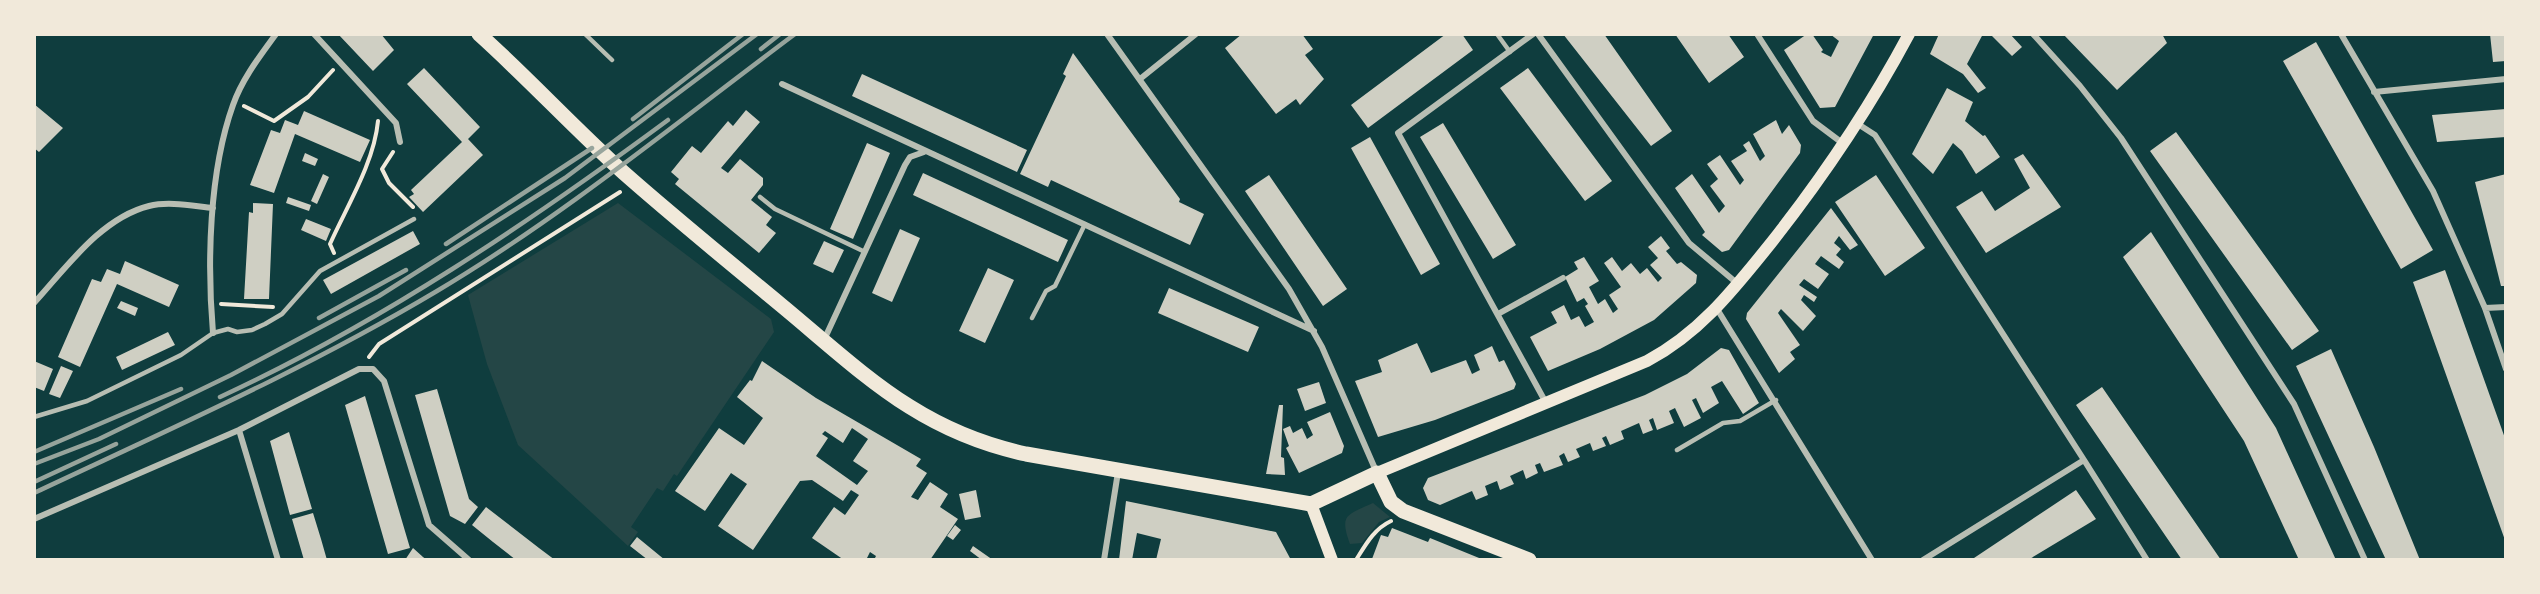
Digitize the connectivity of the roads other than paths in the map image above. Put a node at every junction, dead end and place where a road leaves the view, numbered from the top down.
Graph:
1 (276, 34) edge
2 (314, 34) edge
3 (585, 34) edge
4 (1107, 34) edge
5 (1196, 34) edge
6 (1497, 34) edge
7 (1533, 34) edge
8 (1538, 34) edge
9 (1757, 34) edge
10 (1909, 34) edge
11 (2033, 34) edge
12 (2341, 34) edge
13 (487, 39) edge
14 (1510, 52) junction
15 (612, 60) dead end
16 (1140, 79) junction
17 (2505, 80) edge
18 (782, 84) dead end
19 (2373, 92) junction
20 (1858, 124) junction
21 (400, 142) road end
22 (1845, 145) junction
23 (926, 152) junction
24 (760, 197) dead end
25 (213, 208) junction
26 (414, 219) road end
27 (1085, 224) junction
28 (865, 252) junction
29 (1563, 278) dead end
30 (1738, 284) junction
31 (34, 303) edge
32 (2484, 308) junction
33 (2505, 308) edge
34 (1717, 309) junction
35 (1498, 314) junction
36 (1032, 318) dead end
37 (1314, 331) junction
38 (213, 333) junction
39 (823, 340) junction
40 (2505, 369) edge
41 (1776, 400) junction
42 (1546, 404) junction
43 (34, 417) edge
44 (239, 430) junction
45 (1677, 450) dead end
46 (2084, 460) junction
47 (1118, 472) junction
48 (1377, 473) junction
49 (1311, 504) junction
50 (34, 519) edge
51 (278, 560) edge
52 (469, 560) edge
53 (1104, 560) edge
54 (1332, 560) edge
55 (1529, 560) edge
56 (1872, 560) edge
57 (1923, 560) edge
58 (2147, 560) edge
59 (2365, 560) edge

1 - 25 street
2 - 21 street
3 - 15 lane
4 - 16 street
5 - 16 street
6 - 14 lane
7 - 14 street
8 - 30 street
9 - 22 street
10 - 20 main road
11 - 59 street
12 - 19 street
13 - 39 main road
14 - 35 street
16 - 37 street
17 - 19 street
18 - 23 street
19 - 32 street
20 - 22 main road
20 - 46 street
22 - 30 main road
23 - 27 street
23 - 28 street
24 - 28 lane
25 - 31 street
25 - 38 street
26 - 38 lane
27 - 36 lane
27 - 37 street
28 - 39 street
29 - 35 street
30 - 34 main road
32 - 33 street
32 - 40 street
34 - 41 street
34 - 42 main road
35 - 42 street
37 - 48 street
38 - 43 lane
39 - 47 main road
41 - 45 lane
41 - 56 street
42 - 48 main road
44 - 50 street
44 - 51 street
44 - 52 street
46 - 57 street
46 - 58 street
47 - 49 main road
47 - 53 street
48 - 49 main road
48 - 55 main road
49 - 54 main road

